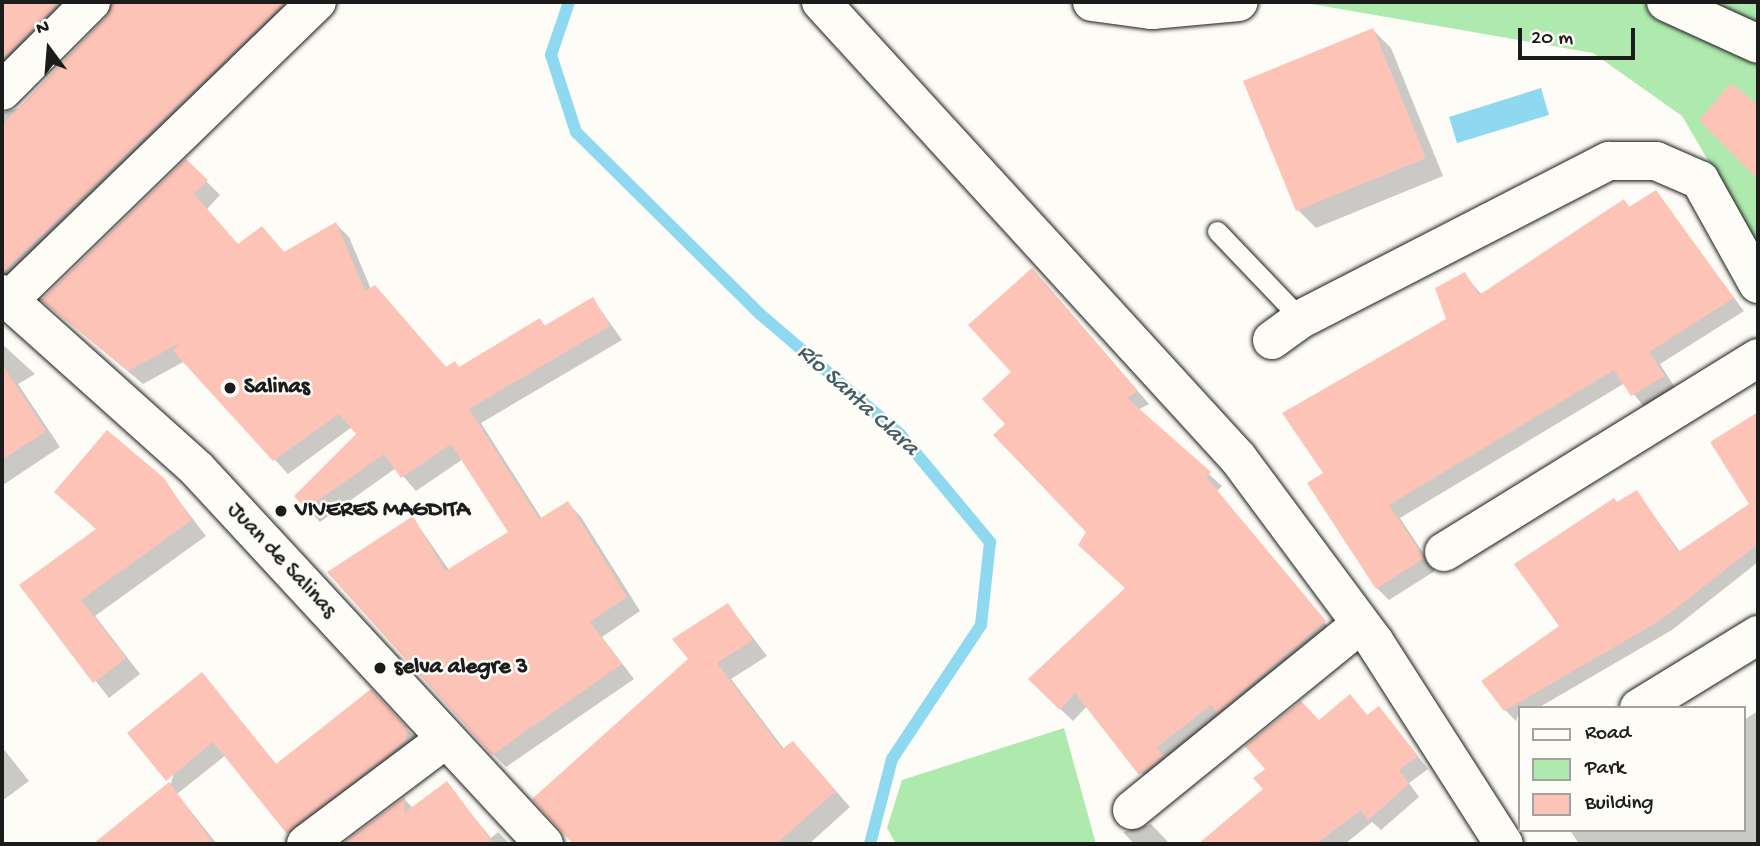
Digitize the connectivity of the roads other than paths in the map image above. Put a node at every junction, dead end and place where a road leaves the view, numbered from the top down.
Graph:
1 (90, 2) edge
2 (317, 2) edge
3 (821, 2) edge
4 (1092, 2) edge
5 (1239, 2) edge
6 (1666, 2) edge
7 (1758, 44) edge
8 (2, 91) edge
9 (1217, 231) dead end
10 (1758, 284) edge
11 (5, 297) edge
12 (1287, 330) joint
13 (1758, 358) edge
14 (1444, 552) dead end
15 (1360, 625) junction
16 (1758, 635) edge
17 (1643, 706) edge
18 (446, 739) junction
19 (1132, 810) dead end
20 (306, 844) edge
21 (544, 844) edge
22 (1504, 844) edge

1 - 8 street
2 - 11 street
3 - 15 street
4 - 5 street
6 - 7 street
9 - 12 lane
10 - 12 street
11 - 18 street, Juan de Salinas
13 - 14 street
15 - 19 street
15 - 22 street
16 - 17 street
18 - 20 street
18 - 21 street, Juan de Salinas

